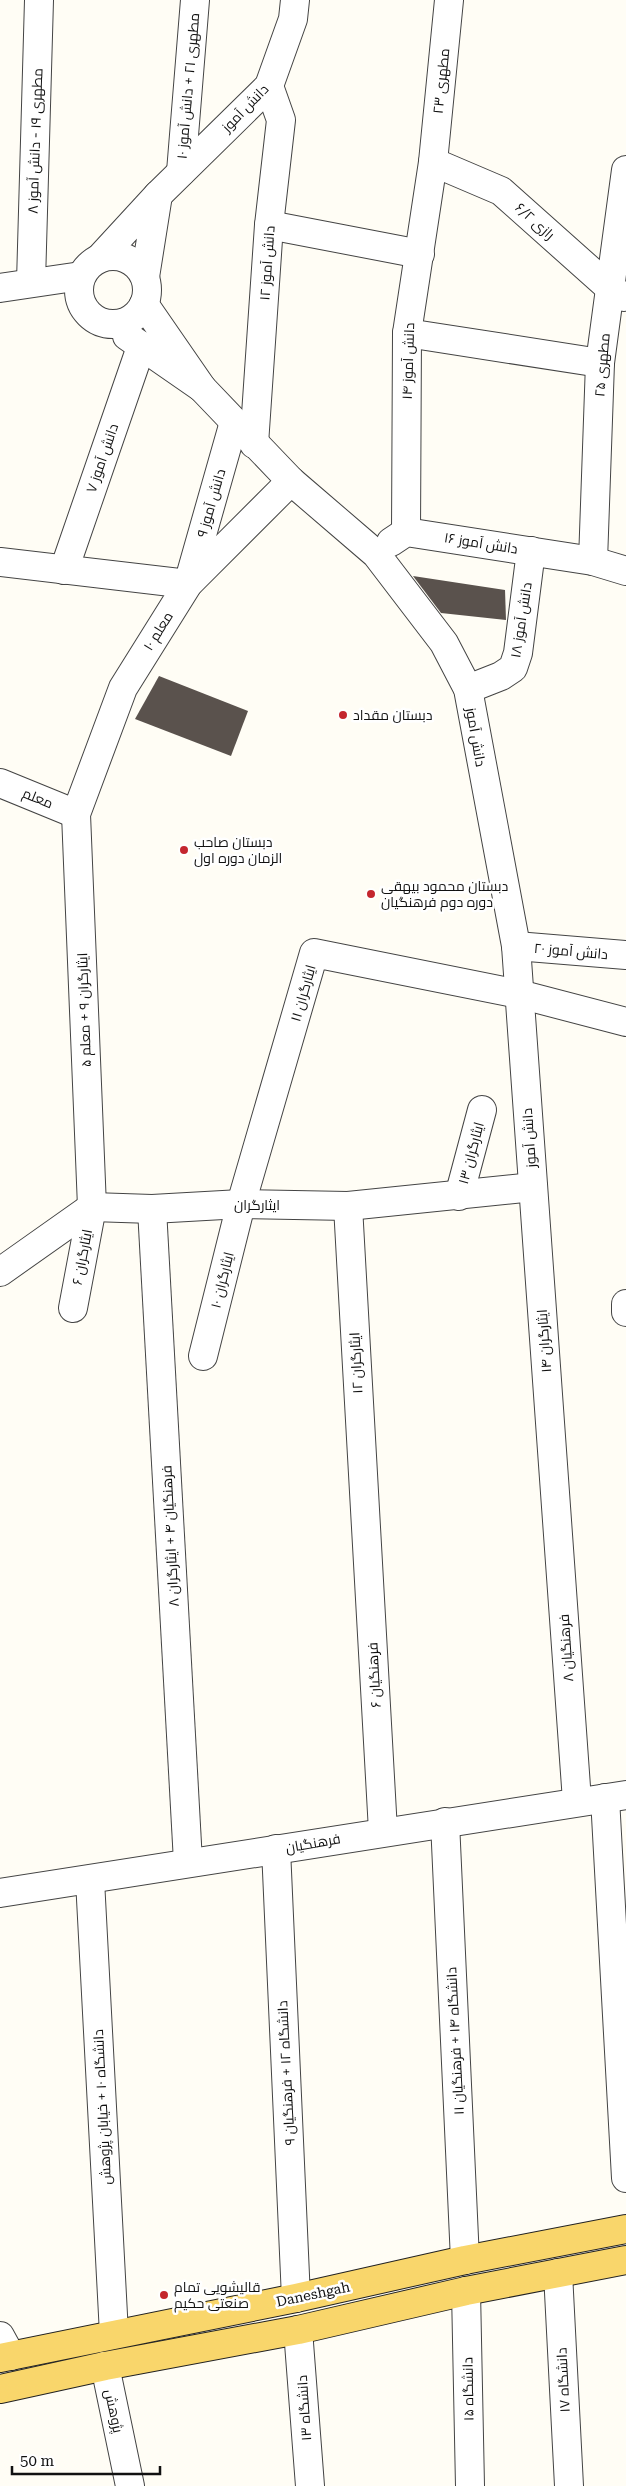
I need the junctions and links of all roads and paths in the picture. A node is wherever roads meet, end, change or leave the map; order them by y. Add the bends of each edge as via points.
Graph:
1 (38, 0) edge
2 (195, 0) edge
3 (295, 0) edge
4 (449, 0) edge
5 (269, 86) junction
6 (433, 162) junction
7 (626, 170) edge
8 (181, 172) junction
9 (158, 195) junction
10 (269, 225) junction
11 (420, 254) junction
12 (91, 267) junction
13 (31, 282) junction
14 (0, 288) edge
15 (145, 291) junction
16 (619, 294) edge
17 (80, 302) junction
18 (112, 325) junction
19 (407, 333) junction
20 (141, 347) junction
21 (600, 363) junction
22 (202, 388) junction
23 (234, 422) junction
24 (254, 444) junction
25 (291, 481) junction
26 (406, 532) junction
27 (531, 551) junction
28 (376, 554) junction
29 (593, 561) junction
30 (0, 562) edge
31 (64, 570) junction
32 (626, 571) edge
33 (188, 584) junction
34 (468, 689) junction
35 (0, 782) edge
36 (76, 814) junction
37 (516, 946) junction
38 (626, 955) edge
39 (519, 994) junction
40 (626, 1022) edge
41 (482, 1110) dead end
42 (533, 1187) junction
43 (459, 1196) junction
44 (241, 1204) junction
45 (348, 1206) junction
46 (92, 1207) junction
47 (152, 1209) junction
48 (0, 1272) edge
49 (626, 1304) edge
50 (73, 1308) dead end
51 (626, 1312) edge
52 (203, 1356) dead end
53 (555, 1494) joint
54 (365, 1519) joint
55 (616, 1796) edge
56 (577, 1801) junction
57 (444, 1822) junction
58 (383, 1831) junction
59 (276, 1849) junction
60 (188, 1862) junction
61 (90, 1880) junction
62 (0, 1893) edge
63 (626, 2178) edge
64 (626, 2229) edge
65 (464, 2260) junction
66 (626, 2260) edge
67 (558, 2273) junction
68 (466, 2291) junction
69 (296, 2298) junction
70 (298, 2330) junction
71 (114, 2334) junction
72 (4, 2350) edge
73 (104, 2366) junction
74 (0, 2389) edge
75 (130, 2486) edge
76 (310, 2486) edge
77 (470, 2486) edge
78 (569, 2486) edge

1 - 13 street, مطهری ۱۹ - دانش آموز ۸
2 - 8 street, مطهری ۲۱ + دانش آموز ۱۰
3 - 5 street, دانش آموز via 294,19
4 - 6 street, مطهری ۲۳
5 - 8 street, دانش آموز
5 - 10 street, دانش آموز ۱۲ via 281,120
6 - 11 street, دانش آموز ۱۴
6 - 16 street, رازی ۶/۲ via 501,191
7 - 16 street, مطهری ۲۵
8 - 9 street, دانش آموز
9 - 12 street, دانش آموز
9 - 15 street
10 - 11 street
10 - 24 street, دانش آموز ۱۲
11 - 19 street, دانش آموز ۱۴
12 - 13 street
12 - 15 street via 121,256 131,261
12 - 17 street via 78,294
13 - 14 street
14 - 17 street
15 - 18 street via 131,319
15 - 22 street
16 - 21 street, مطهری ۲۵
17 - 18 street via 93,318
18 - 20 street
19 - 21 street
19 - 26 street, دانش آموز ۱۴
20 - 22 street
20 - 31 street, دانش آموز ۷
21 - 29 street, مطهری ۲۵
22 - 23 street, دانش آموز
23 - 24 street, دانش آموز
23 - 33 street, دانش آموز ۹
24 - 25 street, دانش آموز
25 - 28 street, دانش آموز
25 - 33 street, معلم ۱۰
26 - 27 street, دانش آموز ۱۶
26 - 28 street
27 - 29 street, دانش آموز ۱۶
27 - 34 street, دانش آموز ۱۸ via 518,654 513,668
28 - 34 street, دانش آموز via 444,643
29 - 32 street, دانش آموز ۱۶
30 - 31 street
31 - 33 street
33 - 36 street, معلم ۱۰ via 123,688
34 - 37 street, دانش آموز
35 - 36 street, معلم
36 - 46 street, ایثارگران ۹ + معلم ۵
37 - 38 street, دانش آموز ۲۰
37 - 39 street, دانش آموز
39 - 40 street
39 - 42 street, دانش آموز
39 - 44 street, ایثارگران ۱۱ via 314,953
41 - 43 street, ایثارگران ۱۳
42 - 43 street, ایثارگران
42 - 53 street, ایثارگران ۱۴
43 - 45 street, ایثارگران
44 - 45 street, ایثارگران
44 - 47 street, ایثارگران
44 - 52 street, ایثارگران ۱۰
45 - 54 street, ایثارگران ۱۲
46 - 47 street, ایثارگران
46 - 48 street
46 - 50 street, ایثارگران ۶
47 - 60 street, فرهنگیان ۴ + ایثارگران ۸
49 - 51 street
53 - 56 street, فرهنگیان ۸
54 - 58 street, فرهنگیان ۶
55 - 56 street, فرهنگیان
55 - 63 street
56 - 57 street, فرهنگیان
57 - 58 street, فرهنگیان
57 - 65 street, دانشگاه ۱۴ + فرهنگیان ۱۱
58 - 59 street, فرهنگیان
59 - 60 street, فرهنگیان
59 - 69 street, دانشگاه ۱۲ + فرهنگیان ۹
60 - 61 street, فرهنگیان
61 - 62 street, فرهنگیان
61 - 71 street, دانشگاه ۱۰ + خیابان پژوهش
64 - 65 main road, Daneshgah
65 - 69 main road, Daneshgah
66 - 67 main road
67 - 68 main road
67 - 78 street, دانشگاه ۱۷
68 - 70 main road
68 - 77 street, دانشگاه ۱۵
69 - 71 main road, Daneshgah
70 - 73 main road
70 - 76 street, دانشگاه ۱۳
71 - 72 main road, Daneshgah
73 - 74 main road
73 - 75 street, پژوهش

